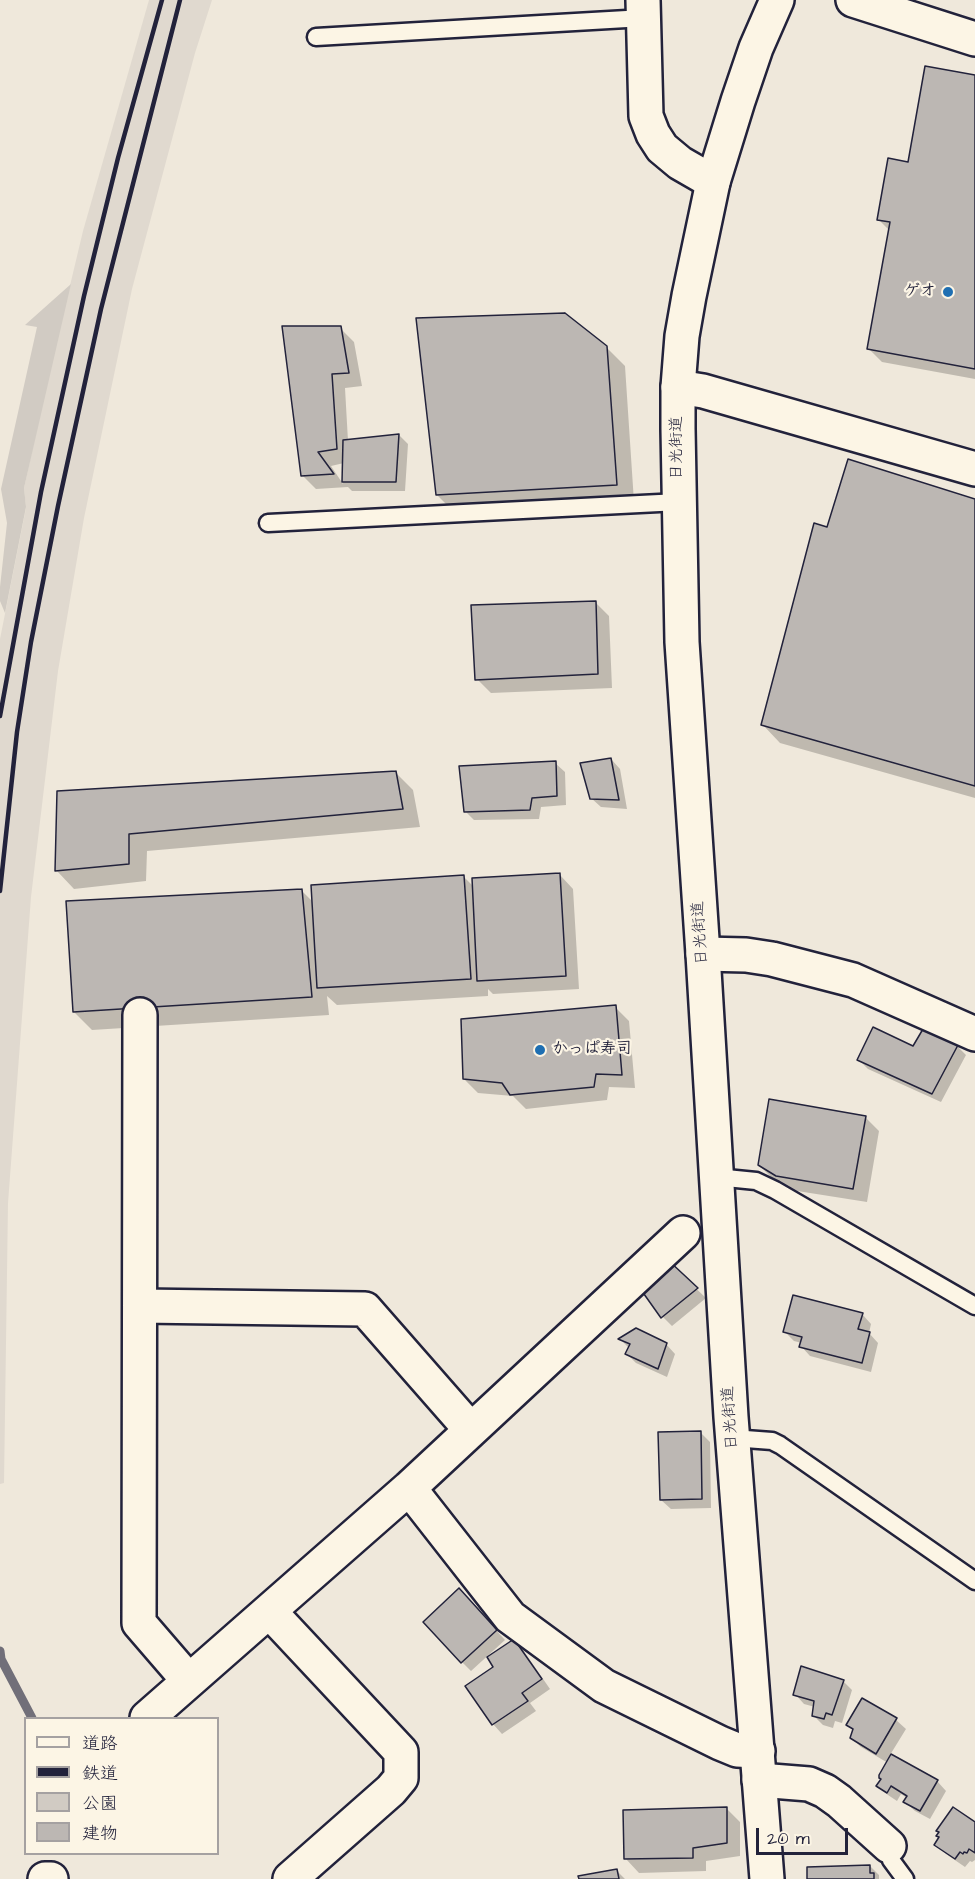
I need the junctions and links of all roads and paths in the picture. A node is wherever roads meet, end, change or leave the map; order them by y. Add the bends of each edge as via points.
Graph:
1 (777, 0) edge
2 (853, 0) edge
3 (644, 9) edge
4 (316, 37) dead end
5 (975, 39) edge
6 (713, 182) junction
7 (678, 387) junction
8 (975, 469) edge
9 (679, 502) junction
10 (268, 524) dead end
11 (703, 954) junction
12 (140, 1015) dead end
13 (975, 1034) edge
14 (716, 1177) junction
15 (683, 1233) dead end
16 (140, 1306) junction
17 (975, 1306) edge
18 (471, 1430) junction
19 (732, 1438) junction
20 (409, 1488) junction
21 (975, 1581) edge
22 (269, 1611) junction
23 (189, 1681) junction
24 (149, 1717) edge
25 (759, 1766) junction
26 (889, 1846) joint
27 (45, 1879) edge
28 (51, 1879) edge
29 (290, 1879) edge
30 (767, 1879) edge
31 (905, 1879) edge

1 - 6 main road, 日光街道 via 756,48
2 - 5 main road
3 - 4 lane
3 - 6 main road via 646,116 653,134 680,163
6 - 7 main road, 日光街道 via 682,336
7 - 8 main road
7 - 9 main road, 日光街道
9 - 10 lane
9 - 11 main road, 日光街道 via 682,642
11 - 13 main road via 772,959 853,980
11 - 14 main road, 日光街道
12 - 16 main road
14 - 17 lane via 756,1181 775,1190
14 - 19 main road, 日光街道
15 - 18 main road
16 - 18 main road via 365,1310
16 - 23 main road via 139,1623
18 - 20 main road
19 - 21 lane via 780,1445
19 - 25 main road, 日光街道
20 - 22 main road
20 - 25 main road via 510,1617 604,1686 736,1750
22 - 23 main road
22 - 29 main road via 401,1752 401,1778 391,1790
23 - 24 main road
25 - 26 main road via 825,1791
25 - 30 main road, 日光街道
26 - 31 lane via 891,1860
27 - 28 main road

